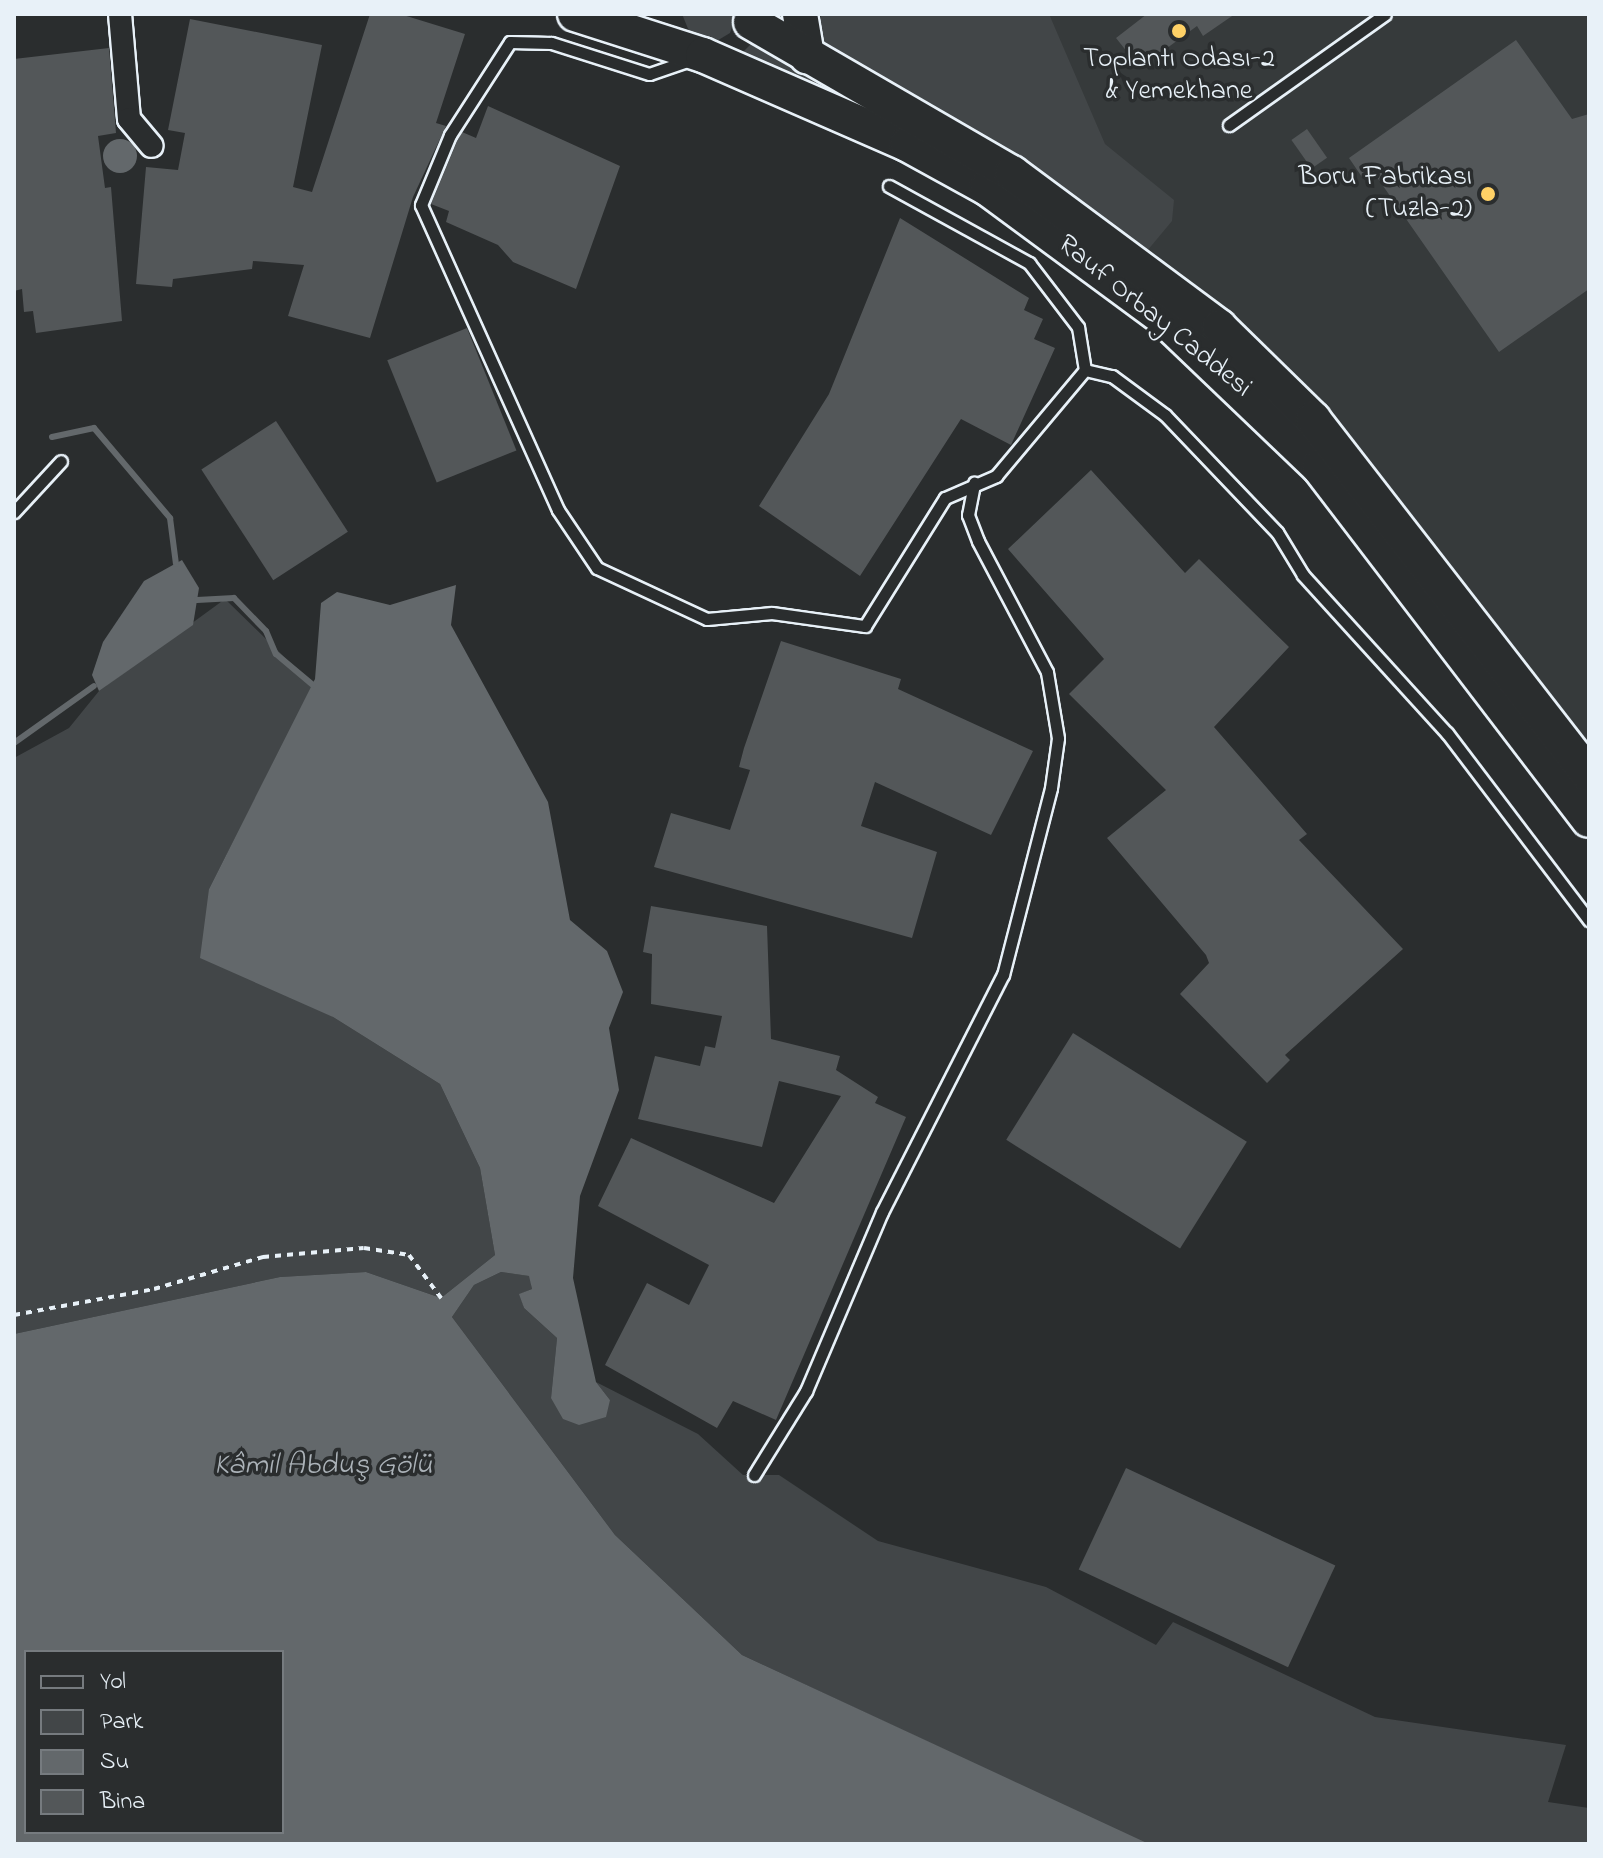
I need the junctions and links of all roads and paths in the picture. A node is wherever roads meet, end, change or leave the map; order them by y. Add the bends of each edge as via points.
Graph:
1 (120, 14) edge
2 (575, 14) edge
3 (664, 14) edge
4 (800, 14) edge
5 (1385, 14) edge
6 (752, 18) edge
7 (696, 53) junction
8 (807, 56) junction
9 (1229, 125) dead end
10 (152, 146) dead end
11 (889, 186) dead end
12 (1085, 370) junction
13 (61, 461) dead end
14 (974, 483) junction
15 (14, 512) edge
16 (1589, 775) edge
17 (1589, 820) edge
18 (1589, 920) edge
19 (441, 1298) dead end
20 (14, 1315) edge
21 (754, 1475) dead end

1 - 10 street via 129,119
2 - 7 main road, Rauf Orbay Caddesi
3 - 7 main road
4 - 8 main road
5 - 9 lane
6 - 7 main road, Rauf Orbay Caddesi via 730,47
6 - 8 main road, Rauf Orbay Caddesi
7 - 14 lane via 649,74 551,43 510,42 450,135 421,205 558,510 597,568 684,611 707,619 772,613 865,626 945,498
7 - 17 main road, Rauf Orbay Caddesi via 845,113 987,188 1196,344 1319,467
8 - 16 main road, Rauf Orbay Caddesi via 1055,201 1259,364 1368,485
11 - 12 lane via 1029,263 1078,327
12 - 14 lane via 996,476
12 - 18 lane via 1112,376 1165,415 1277,532 1303,575 1447,733
13 - 15 lane
14 - 21 lane via 968,515 978,541 1047,672 1058,738 1051,788 1003,975 882,1212 806,1391
19 - 20 path via 409,1255 364,1248 263,1257 154,1289

